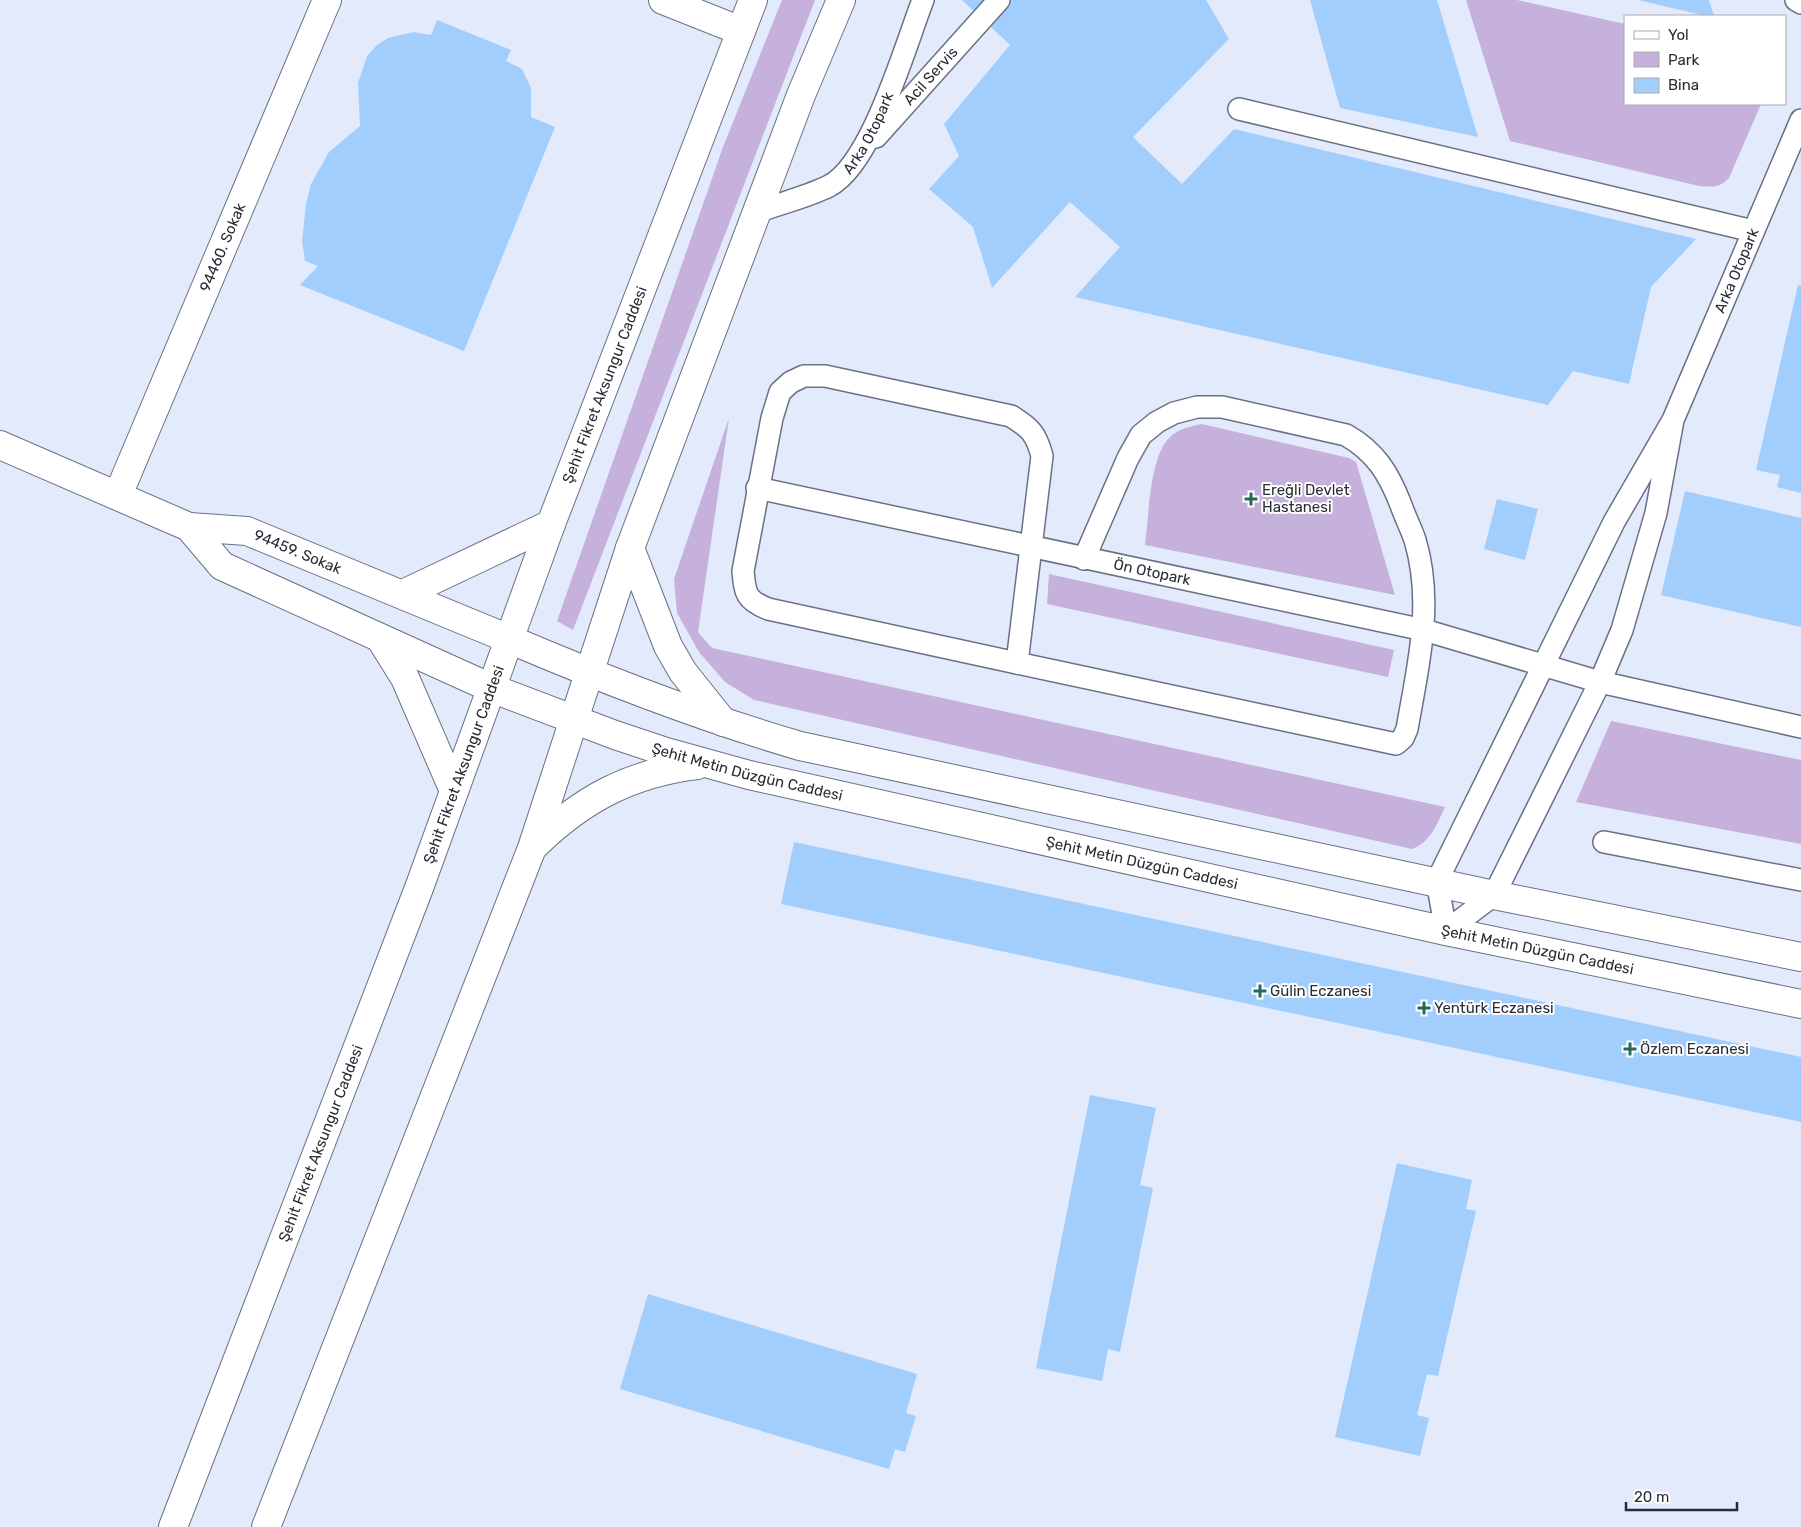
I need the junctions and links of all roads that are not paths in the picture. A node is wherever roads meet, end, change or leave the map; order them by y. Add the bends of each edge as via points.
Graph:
1 (327, 0) edge
2 (663, 0) edge
3 (754, 0) edge
4 (841, 0) edge
5 (923, 0) edge
6 (999, 0) edge
7 (1796, 0) edge
8 (1801, 3) edge
9 (741, 31) junction
10 (1239, 109) dead end
11 (1801, 120) edge
12 (1794, 151) edge
13 (863, 152) junction
14 (757, 212) junction
15 (1753, 231) junction
16 (1673, 420) junction
17 (0, 445) edge
18 (757, 488) junction
19 (118, 495) junction
20 (551, 524) junction
21 (189, 527) junction
22 (630, 548) junction
23 (1031, 548) junction
24 (1084, 559) junction
25 (403, 594) junction
26 (1424, 630) junction
27 (380, 638) junction
28 (509, 639) junction
29 (1017, 663) junction
30 (1544, 666) junction
31 (589, 673) junction
32 (1600, 682) junction
33 (491, 688) junction
34 (574, 719) junction
35 (723, 722) junction
36 (1801, 727) edge
37 (709, 764) junction
38 (454, 791) junction
39 (1604, 842) dead end
40 (532, 848) junction
41 (1801, 880) edge
42 (1438, 881) junction
43 (1494, 895) junction
44 (1446, 931) junction
45 (1801, 956) edge
46 (1801, 1004) edge
47 (173, 1527) edge
48 (266, 1527) edge

1 - 19 main road, 94460. Sokak
2 - 9 main road
3 - 9 main road, Şehit Fikret Aksungur Caddesi
4 - 14 main road
5 - 13 lane, Arka Otopark
6 - 13 lane, Acil Servis
7 - 8 lane
9 - 20 main road, Şehit Fikret Aksungur Caddesi
10 - 15 lane
11 - 12 lane, Arka Otopark
12 - 15 lane, Arka Otopark
13 - 14 lane, Arka Otopark via 849,171 830,186
14 - 22 main road
15 - 16 lane, Arka Otopark
16 - 30 lane via 1614,522
16 - 32 lane via 1656,513 1622,630
17 - 19 main road, 94459. Sokak
18 - 23 lane, Ön Otopark
18 - 23 lane via 780,392 790,382 804,376 825,376 978,407 1011,416 1028,427 1038,439 1042,456
18 - 29 lane via 743,571 745,591 752,603
19 - 21 main road, 94459. Sokak
20 - 25 main road
20 - 28 main road, Şehit Fikret Aksungur Caddesi
21 - 25 main road, 94459. Sokak via 247,531
21 - 27 main road, 94459. Sokak via 222,566
22 - 31 main road
22 - 35 main road via 668,646 683,672
23 - 24 lane, Ön Otopark
23 - 29 lane
24 - 26 lane, Ön Otopark
24 - 26 lane via 1141,435 1174,413 1197,407 1222,407 1346,435 1376,456 1415,541 1422,575
25 - 28 main road, 94459. Sokak
26 - 29 lane via 1407,728 1396,744
26 - 30 lane, Ön Otopark
27 - 33 main road, 94459. Sokak
27 - 38 main road via 405,678
28 - 31 main road
28 - 33 main road, Şehit Fikret Aksungur Caddesi
30 - 32 lane, Ön Otopark
30 - 42 lane
31 - 34 main road
31 - 35 main road
32 - 36 lane, Ön Otopark
32 - 43 lane
33 - 34 main road, Şehit Metin Düzgün Caddesi
33 - 38 main road, Şehit Fikret Aksungur Caddesi
34 - 37 main road, Şehit Metin Düzgün Caddesi via 640,744
34 - 40 main road
35 - 42 main road via 800,746
37 - 40 main road via 664,769 612,788 557,824
37 - 44 main road, Şehit Metin Düzgün Caddesi
38 - 47 main road, Şehit Fikret Aksungur Caddesi
39 - 41 lane
40 - 48 main road
42 - 43 main road
42 - 44 lane
43 - 44 lane
43 - 45 main road
44 - 46 main road, Şehit Metin Düzgün Caddesi

